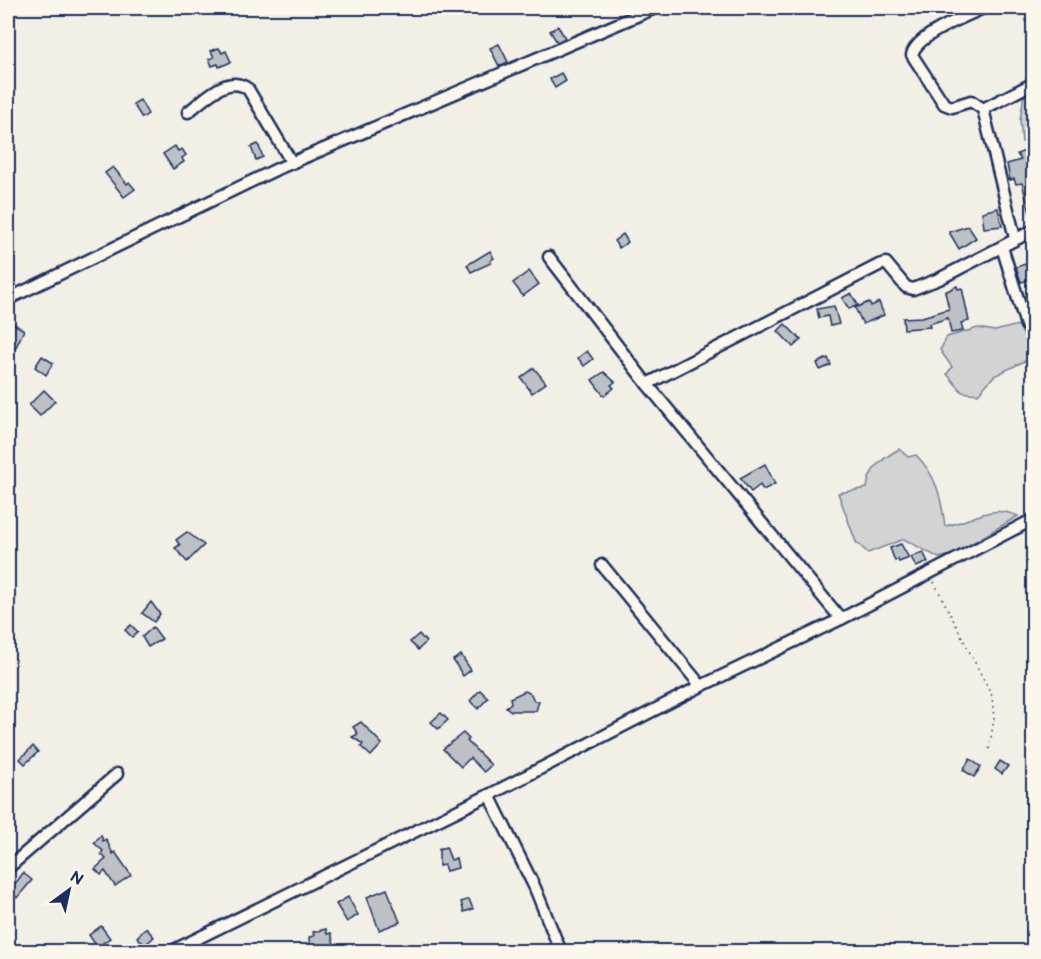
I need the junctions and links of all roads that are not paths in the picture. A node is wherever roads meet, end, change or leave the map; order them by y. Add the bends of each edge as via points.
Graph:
1 (655, 8) edge
2 (983, 8) edge
3 (1034, 83) edge
4 (983, 109) junction
5 (188, 112) dead end
6 (292, 163) junction
7 (1034, 230) edge
8 (1015, 238) junction
9 (1002, 247) junction
10 (549, 257) dead end
11 (8, 299) edge
12 (1034, 332) edge
13 (647, 384) junction
14 (1034, 519) edge
15 (602, 565) dead end
16 (841, 619) junction
17 (701, 686) junction
18 (117, 774) dead end
19 (489, 795) junction
20 (8, 868) edge
21 (177, 950) edge
22 (561, 951) edge

1 - 6 street
2 - 4 street via 923,38 912,55 944,104 952,107 971,101
3 - 4 street
4 - 8 street
5 - 6 street via 218,89 232,82 241,84 253,97
6 - 11 street
7 - 8 street
8 - 9 street
9 - 12 street via 1026,326
9 - 13 street via 913,289 886,263 879,265
10 - 13 street
13 - 16 street
14 - 16 street
15 - 17 street
16 - 17 street
17 - 19 street
18 - 20 street
19 - 21 street
19 - 22 street

